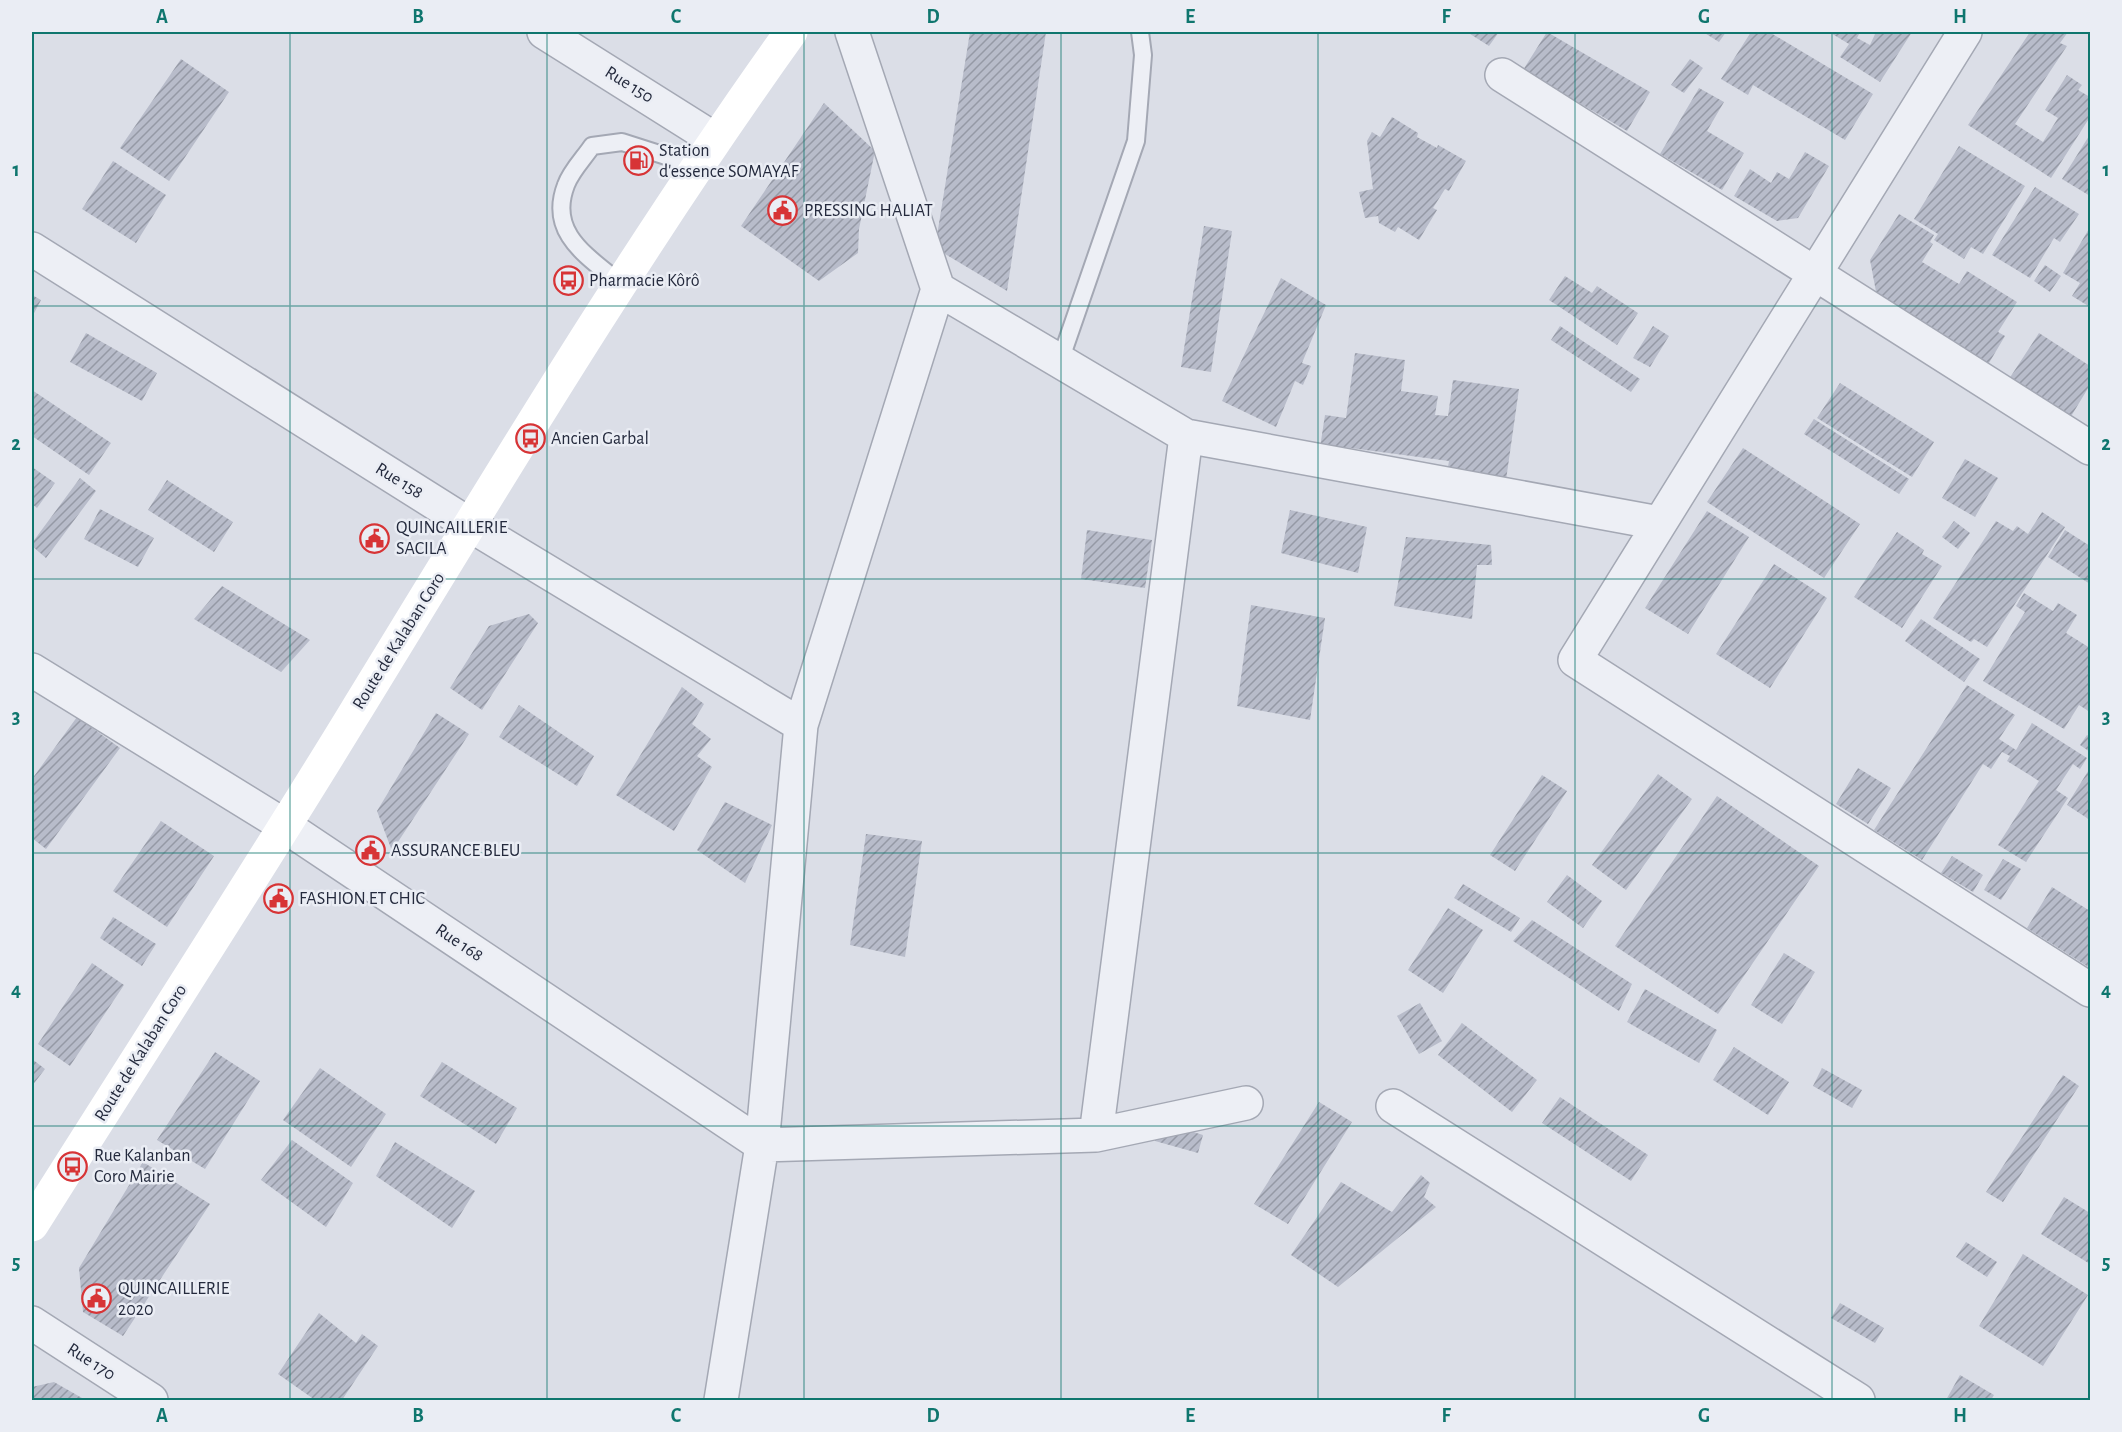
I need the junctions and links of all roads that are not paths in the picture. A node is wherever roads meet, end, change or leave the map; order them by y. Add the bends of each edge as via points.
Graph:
1 (544, 32) edge
2 (791, 32) edge
3 (852, 32) edge
4 (1140, 32) edge
5 (1965, 32) edge
6 (1502, 75) dead end
7 (706, 153) junction
8 (32, 249) edge
9 (1815, 273) junction
10 (622, 285) junction
11 (938, 289) junction
12 (1060, 361) junction
13 (1186, 436) junction
14 (2091, 448) edge
15 (1659, 523) junction
16 (470, 525) junction
17 (32, 670) edge
18 (801, 725) junction
19 (285, 826) junction
20 (2091, 990) edge
21 (1246, 1103) dead end
22 (1394, 1106) dead end
23 (1096, 1135) junction
24 (762, 1145) junction
25 (32, 1225) edge
26 (32, 1323) edge
27 (151, 1401) edge
28 (721, 1401) edge
29 (1858, 1401) edge

1 - 7 street, Rue 150
2 - 7 main road, Route de Kalaban Coro
3 - 11 street
4 - 12 lane via 1143,55 1136,141
5 - 9 street
6 - 9 street
7 - 10 main road, Route de Kalaban Coro
7 - 10 lane via 622,142 592,146 566,184 560,217 574,244
8 - 16 street, Rue 158
9 - 14 street
9 - 15 street
10 - 16 main road, Route de Kalaban Coro
11 - 12 street
11 - 18 street
12 - 13 street
13 - 15 street
13 - 23 street
15 - 20 street via 1575,660
16 - 18 street, Rue 158
16 - 19 main road, Route de Kalaban Coro
17 - 19 street, Rue 168
18 - 24 street
19 - 24 street, Rue 168
19 - 25 main road, Route de Kalaban Coro
21 - 23 street
22 - 29 street
23 - 24 street
24 - 28 street
26 - 27 street, Rue 170

